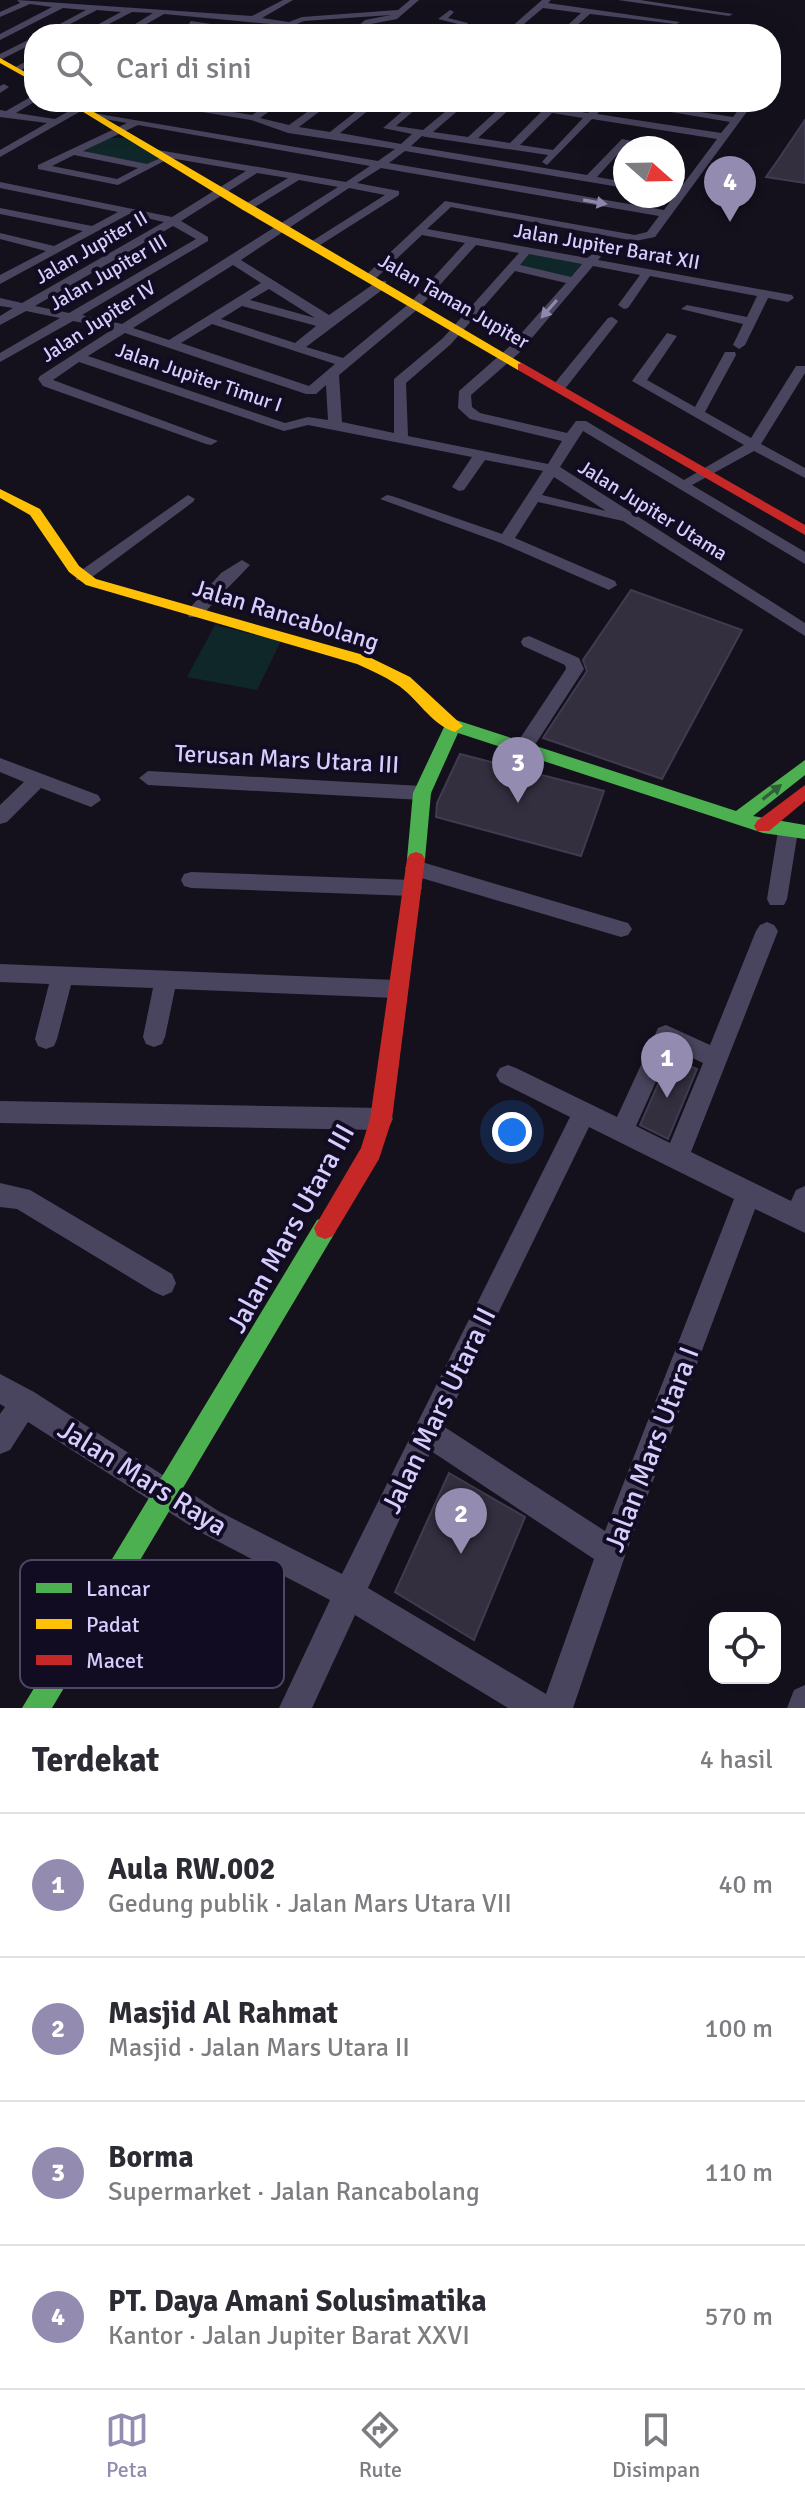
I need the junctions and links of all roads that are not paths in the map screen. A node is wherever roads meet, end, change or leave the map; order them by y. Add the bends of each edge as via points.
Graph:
1 (289, 0) edge
2 (415, 0) edge
3 (622, 0) edge
4 (697, 0) edge
5 (24, 1) edge
6 (148, 1) edge
7 (644, 1) edge
8 (544, 2) edge
9 (60, 6) junction
10 (99, 6) junction
11 (234, 7) dead end
12 (184, 8) junction
13 (318, 8) dead end
14 (690, 9) junction
15 (131, 10) junction
16 (588, 11) junction
17 (161, 12) junction
18 (400, 12) junction
19 (450, 12) dead end
20 (0, 13) edge
21 (223, 14) junction
22 (729, 14) dead end
23 (634, 16) junction
24 (255, 18) junction
25 (302, 19) junction
26 (143, 22) junction
27 (676, 22) joint
28 (25, 24) edge
29 (64, 24) edge
30 (104, 24) edge
31 (140, 24) edge
32 (198, 24) edge
33 (288, 24) joint
34 (365, 24) edge
35 (463, 24) edge
36 (519, 24) edge
37 (573, 24) edge
38 (626, 24) edge
39 (24, 25) edge
40 (0, 37) edge
41 (24, 48) edge
42 (5, 62) edge
43 (24, 74) edge
44 (24, 103) edge
45 (131, 112) edge
46 (220, 112) edge
47 (263, 112) edge
48 (314, 112) edge
49 (360, 112) edge
50 (407, 112) edge
51 (450, 112) edge
52 (496, 112) edge
53 (547, 112) edge
54 (563, 112) edge
55 (594, 112) edge
56 (686, 112) edge
57 (742, 112) edge
58 (690, 113) joint
59 (2, 115) edge
60 (590, 116) junction
61 (254, 118) junction
62 (737, 120) junction
63 (347, 122) junction
64 (361, 124) dead end
65 (374, 126) dead end
66 (292, 128) junction
67 (388, 128) junction
68 (117, 129) edge
69 (179, 129) junction
70 (676, 130) junction
71 (333, 134) junction
72 (422, 134) junction
73 (672, 136) edge
74 (725, 137) junction
75 (469, 141) junction
76 (269, 143) junction
77 (404, 147) junction
78 (512, 147) junction
79 (73, 152) junction
80 (556, 153) junction
81 (0, 154) edge
82 (613, 154) edge
83 (382, 164) junction
84 (256, 169) junction
85 (538, 170) junction
86 (298, 176) junction
87 (358, 178) junction
88 (589, 179) junction
89 (613, 183) edge
90 (685, 184) edge
91 (0, 185) edge
92 (525, 189) junction
93 (219, 191) junction
94 (246, 208) junction
95 (669, 208) edge
96 (129, 210) junction
97 (0, 211) edge
98 (666, 214) junction
99 (173, 221) junction
100 (284, 228) junction
101 (92, 229) junction
102 (419, 231) junction
103 (618, 235) junction
104 (0, 236) edge
105 (473, 241) junction
106 (313, 245) junction
107 (57, 250) junction
108 (527, 250) junction
109 (231, 259) junction
110 (591, 260) junction
111 (0, 267) edge
112 (513, 267) junction
113 (17, 270) junction
114 (648, 271) junction
115 (0, 280) edge
116 (376, 281) junction
117 (574, 281) junction
118 (705, 282) junction
119 (270, 283) junction
120 (764, 294) junction
121 (788, 298) dead end
122 (239, 301) junction
123 (0, 302) edge
124 (415, 305) junction
125 (624, 305) dead end
126 (22, 308) junction
127 (687, 309) junction
128 (70, 317) junction
129 (209, 319) junction
130 (0, 321) edge
131 (612, 321) dead end
132 (749, 321) junction
133 (327, 322) junction
134 (123, 329) junction
135 (459, 329) junction
136 (171, 344) junction
137 (297, 348) junction
138 (505, 356) junction
139 (77, 357) junction
140 (0, 358) edge
141 (344, 363) junction
142 (801, 369) dead end
143 (332, 372) junction
144 (559, 387) junction
145 (311, 391) junction
146 (593, 406) junction
147 (173, 408) junction
148 (697, 415) junction
149 (308, 421) junction
150 (581, 424) junction
151 (335, 425) junction
152 (569, 438) junction
153 (211, 441) dead end
154 (401, 441) junction
155 (753, 446) junction
156 (480, 456) junction
157 (552, 469) junction
158 (706, 473) junction
159 (805, 474) edge
160 (682, 485) junction
161 (459, 487) dead end
162 (0, 493) edge
163 (534, 497) junction
164 (188, 499) dead end
165 (387, 499) dead end
166 (637, 523) junction
167 (805, 531) edge
168 (506, 540) junction
169 (805, 559) edge
170 (242, 565) dead end
171 (82, 577) junction
172 (609, 585) dead end
173 (195, 613) junction
174 (805, 631) edge
175 (529, 642) dead end
176 (453, 725) junction
177 (524, 746) junction
178 (0, 765) edge
179 (805, 766) edge
180 (148, 778) dead end
181 (38, 779) junction
182 (805, 791) edge
183 (422, 793) junction
184 (91, 800) dead end
185 (0, 817) edge
186 (739, 818) junction
187 (763, 826) junction
188 (796, 831) edge
189 (414, 878) junction
190 (191, 880) dead end
191 (777, 899) dead end
192 (621, 929) dead end
193 (767, 931) dead end
194 (0, 973) edge
195 (62, 976) junction
196 (166, 980) junction
197 (396, 989) junction
198 (154, 1037) dead end
199 (46, 1039) dead end
200 (716, 1058) junction
201 (508, 1075) dead end
202 (0, 1112) edge
203 (584, 1113) junction
204 (381, 1119) junction
205 (622, 1131) junction
206 (677, 1156) junction
207 (749, 1193) junction
208 (0, 1195) edge
209 (803, 1212) edge
210 (163, 1283) dead end
211 (12, 1395) edge
212 (426, 1431) junction
213 (0, 1440) edge
214 (167, 1493) junction
215 (611, 1553) junction
216 (126, 1560) edge
217 (283, 1560) edge
218 (284, 1560) edge
219 (349, 1594) junction
220 (48, 1688) edge
221 (805, 1701) edge
222 (36, 1708) edge
223 (295, 1708) edge
224 (538, 1708) edge
225 (557, 1708) edge
226 (803, 1708) edge

1 - 24 street
2 - 18 street
3 - 7 street
4 - 14 street
5 - 9 street
5 - 20 street
6 - 12 street
6 - 15 street
7 - 14 street
8 - 16 street
8 - 36 street
9 - 10 street
9 - 28 street
10 - 15 street
10 - 29 street
11 - 21 street
12 - 17 street
12 - 21 street
13 - 25 street
14 - 22 street
14 - 27 street
15 - 17 street
15 - 30 street
16 - 23 street
16 - 37 street
17 - 26 street
18 - 25 street
18 - 34 street
19 - 35 street via 442,19
21 - 24 street
23 - 27 street
23 - 38 street
24 - 33 street
25 - 33 street
26 - 31 street
26 - 32 street
39 - 40 street
41 - 42 street
42 - 43 street
44 - 59 street
45 - 68 street
46 - 61 street
47 - 61 street
48 - 66 street
49 - 63 street
50 - 67 street
51 - 72 street, Jalan Jupiter IV
52 - 75 street
53 - 78 street
54 - 60 street
55 - 60 street
56 - 58 street
57 - 62 street
58 - 62 street
59 - 68 street
60 - 70 street
60 - 80 street
61 - 66 street
62 - 74 street
63 - 64 street
63 - 71 street
65 - 67 street
66 - 71 street
66 - 76 street
67 - 72 street
68 - 69 street
68 - 69 street
68 - 79 street
68 - 79 street
68 - 79 street via 118,182 42,167
68 - 81 street
68 - 84 street
68 - 93 street, Jalan Taman Jupiter
69 - 76 street
70 - 73 street
70 - 74 street
71 - 77 street
72 - 75 street
72 - 77 street, Jalan Jupiter IV
74 - 90 street
75 - 78 street
76 - 83 street
77 - 83 street, Jalan Jupiter IV
77 - 85 street
78 - 80 street
80 - 85 street
82 - 88 street
83 - 87 street, Jalan Jupiter IV
83 - 92 street
84 - 86 street
84 - 93 street, Jalan Jupiter II
85 - 88 street
85 - 92 street
86 - 87 street
86 - 94 street
87 - 100 street, Jalan Jupiter IV
87 - 106 street via 395,194
88 - 89 street
91 - 96 street
92 -> 98 street
93 - 94 street, Jalan Taman Jupiter
93 - 99 street, Jalan Jupiter II
94 - 100 street, Jalan Taman Jupiter
95 - 98 street
96 - 99 street
96 - 101 street
97 - 101 street
98 - 103 street via 651,235
99 - 126 street, Jalan Jupiter II
99 - 128 street, Jalan Jupiter III via 203,240
100 - 106 street, Jalan Taman Jupiter
100 - 109 street, Jalan Jupiter IV
101 - 107 street
102 - 103 street via 449,203
102 - 105 street, Jalan Jupiter Barat XII
102 - 116 street
103 - 110 street
104 - 107 street
105 - 108 street, Jalan Jupiter Barat XII
105 - 124 street
106 - 116 street, Jalan Taman Jupiter
107 - 113 street
108 - 110 street, Jalan Jupiter Barat XII
108 - 112 street
109 - 119 street
109 - 134 street, Jalan Jupiter IV
110 - 114 street, Jalan Jupiter Barat XII
110 - 117 street
111 - 113 street
112 - 117 street
112 - 135 street
113 - 115 street
114 - 118 street, Jalan Jupiter Barat XII
114 - 125 street
116 - 124 street, Jalan Taman Jupiter
116 - 133 street
117 -> 138 street
118 - 120 street, Jalan Jupiter Barat XII
118 - 127 street
119 - 122 street
119 - 133 street
120 - 121 street, Jalan Jupiter Barat XII
120 - 132 street
122 - 129 street
122 - 133 street
123 - 126 street
124 - 135 street, Jalan Taman Jupiter
124 - 141 street
126 - 128 street
126 - 130 street, Jalan Jupiter II
127 - 132 street
127 - 148 street via 638,379
128 - 134 street
128 - 140 street, Jalan Jupiter III
129 - 136 street
129 - 137 street
131 - 144 street
132 - 148 street
133 - 137 street
134 - 136 street
134 - 139 street, Jalan Jupiter IV
135 - 138 street, Jalan Taman Jupiter
135 - 154 street via 399,382
136 - 145 street
137 - 141 street
138 - 144 street, Jalan Taman Jupiter
138 - 152 street via 464,394 468,412
139 - 147 street, Jalan Jupiter Timur I via 146,386
139 - 147 street, Jalan Jupiter IV via 46,381 121,402
141 - 143 street
142 - 155 street
143 - 145 street
143 - 151 street
144 - 146 street, Jalan Taman Jupiter
145 - 149 street
146 - 150 street
146 - 158 street, Jalan Taman Jupiter
147 - 149 street, Jalan Jupiter Timur I via 284,427
147 - 153 street, Jalan Jupiter IV
148 - 155 street
149 - 151 street, Jalan Jupiter Utama
150 - 152 street
150 - 160 street
151 - 154 street, Jalan Jupiter Utama
152 - 157 street
154 - 156 street, Jalan Jupiter Utama
155 - 158 street
155 - 159 street
156 - 157 street, Jalan Jupiter Utama
156 - 161 street
157 - 163 street
157 - 166 street, Jalan Jupiter Utama
158 - 160 street
158 - 167 street, Jalan Taman Jupiter
160 - 169 street
162 - 171 street via 38,514
163 - 166 street
163 - 168 street
164 - 171 street
165 - 168 street
166 - 174 street, Jalan Jupiter Utama
168 - 172 street
170 - 173 street
171 - 173 street, Jalan Rancabolang
173 - 176 street, Jalan Rancabolang via 373,664 404,681
175 - 177 street via 573,662 575,669
176 - 177 street, Jalan Rancabolang
176 - 183 street, Jalan Mars Utara III
177 - 186 street, Jalan Rancabolang
178 - 181 street
186 -> 179 street
180 - 183 street, Terusan Mars Utara III
181 - 184 street
181 - 185 street
182 - 187 street
183 - 189 street, Jalan Mars Utara III
186 - 187 street, Jalan Rancabolang
187 - 188 street, Jalan Rancabolang
188 - 191 street
189 - 190 street
189 - 192 street
189 - 197 street, Jalan Mars Utara III
193 - 200 street
194 - 195 street
195 - 196 street
195 - 199 street
196 - 197 street
196 - 198 street
197 - 204 street, Jalan Mars Utara III
200 - 205 street via 666,1035
200 - 206 street
201 - 203 street
202 - 204 street
203 - 205 street
203 - 212 street, Jalan Mars Utara II
204 - 214 street, Jalan Mars Utara III via 371,1152
205 - 206 street
206 - 207 street
207 - 209 street
207 - 215 street, Jalan Mars Utara I
208 - 210 street via 21,1198
211 - 213 street
211 - 214 street, Jalan Mars Raya
212 - 215 street
212 - 219 street, Jalan Mars Utara II
214 - 216 street, Jalan Mars Utara III
214 - 217 street, Jalan Mars Raya
215 - 225 street, Jalan Mars Utara I
218 - 219 street, Jalan Mars Raya
219 - 223 street, Jalan Mars Utara II
219 - 224 street, Jalan Mars Raya
220 - 222 street, Jalan Mars Utara III
221 - 226 street

